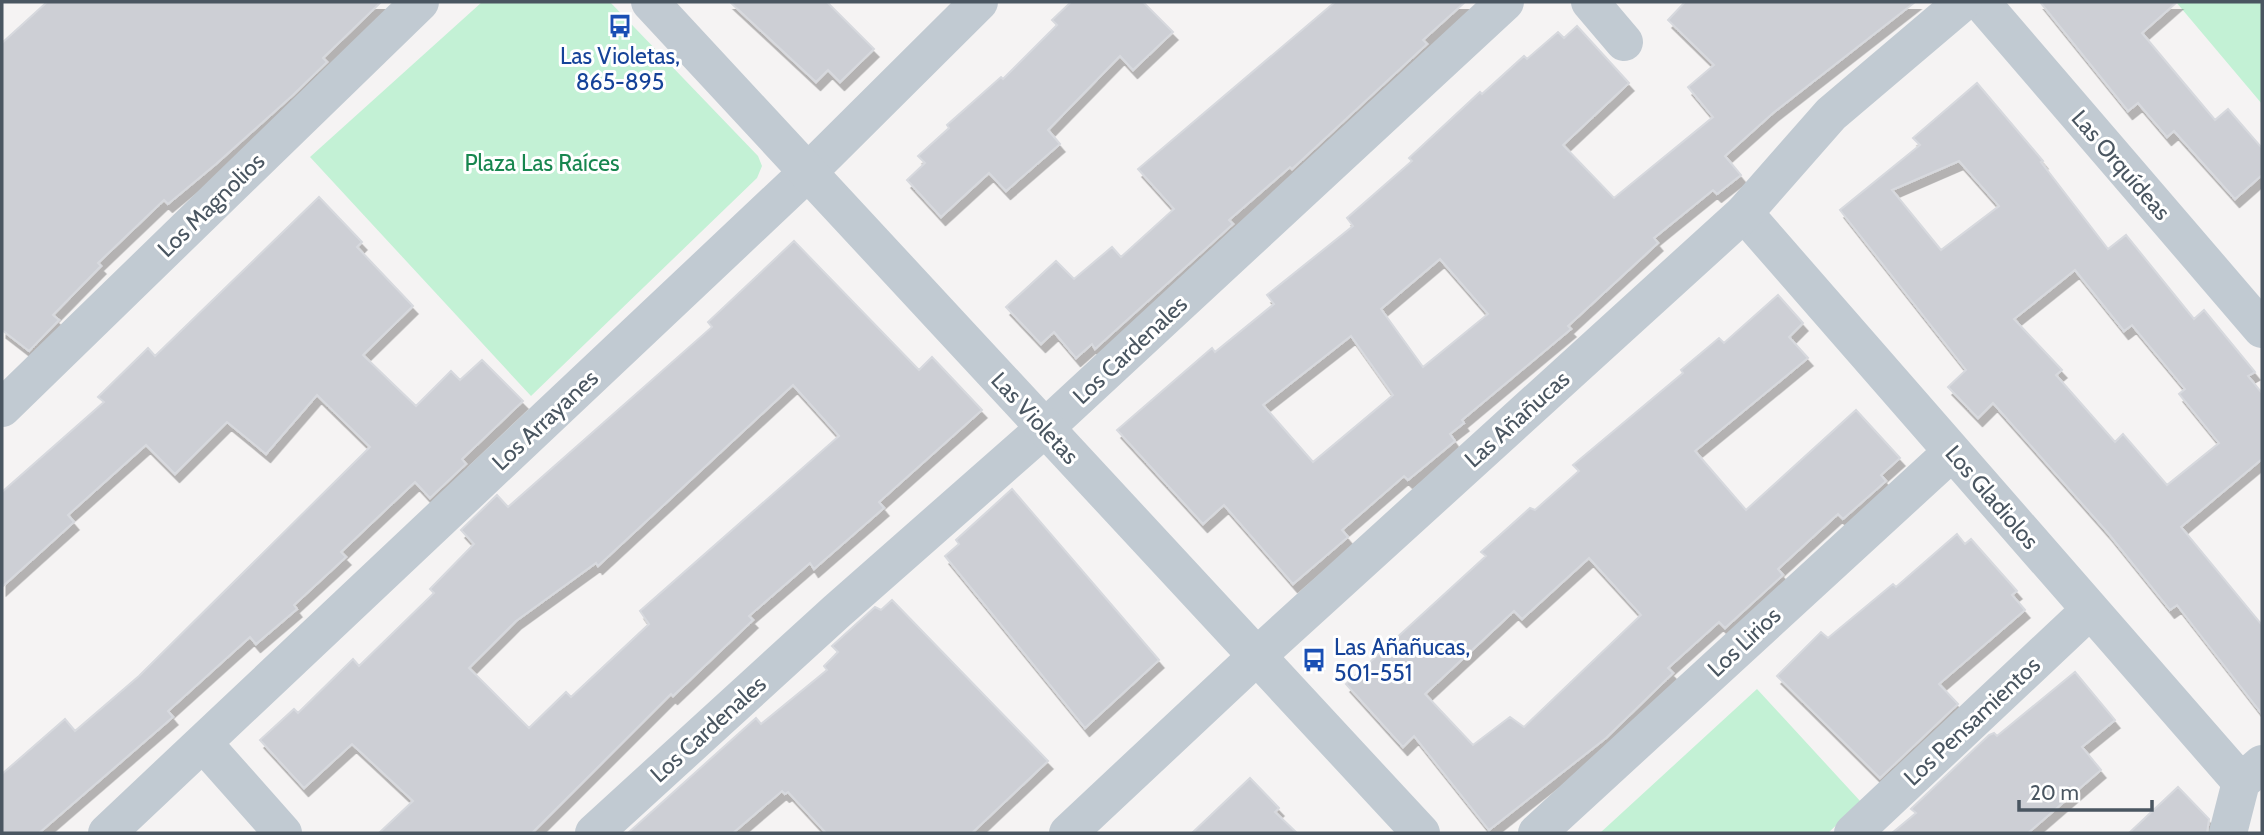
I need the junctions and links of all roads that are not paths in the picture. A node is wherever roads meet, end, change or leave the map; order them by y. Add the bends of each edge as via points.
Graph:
1 (421, 2) edge
2 (650, 2) edge
3 (979, 2) edge
4 (1505, 2) edge
5 (1590, 2) edge
6 (1963, 2) edge
7 (1981, 2) edge
8 (1623, 42) dead end
9 (807, 173) junction
10 (1744, 213) junction
11 (2262, 328) edge
12 (2, 408) edge
13 (1045, 428) junction
14 (1952, 452) junction
15 (2091, 610) junction
16 (1257, 656) junction
17 (203, 743) junction
18 (2252, 773) edge
19 (107, 833) edge
20 (283, 833) edge
21 (594, 833) edge
22 (1068, 833) edge
23 (1421, 833) edge
24 (1537, 833) edge
25 (1853, 833) edge
26 (2228, 833) edge

1 - 12 street, Los Magnolios
2 - 9 street, Las Violetas
3 - 9 street, Los Arrayanes
4 - 13 street, Los Cardenales
5 - 8 street
6 - 10 street, Las Añañucas via 1831,114
7 - 11 street, Las Orquídeas
9 - 13 street, Las Violetas
9 - 17 street, Los Arrayanes
10 - 14 street, Los Gladiolos
10 - 16 street, Las Añañucas
13 - 16 street, Las Violetas
13 - 21 street, Los Cardenales
14 - 15 street, Los Gladiolos
14 - 24 street, Los Lirios
15 - 18 street, Los Gladiolos
15 - 25 street, Los Pensamientos
16 - 22 street, Las Añañucas
16 - 23 street, Las Violetas
17 - 19 street, Los Arrayanes
17 - 20 street
18 - 26 street

